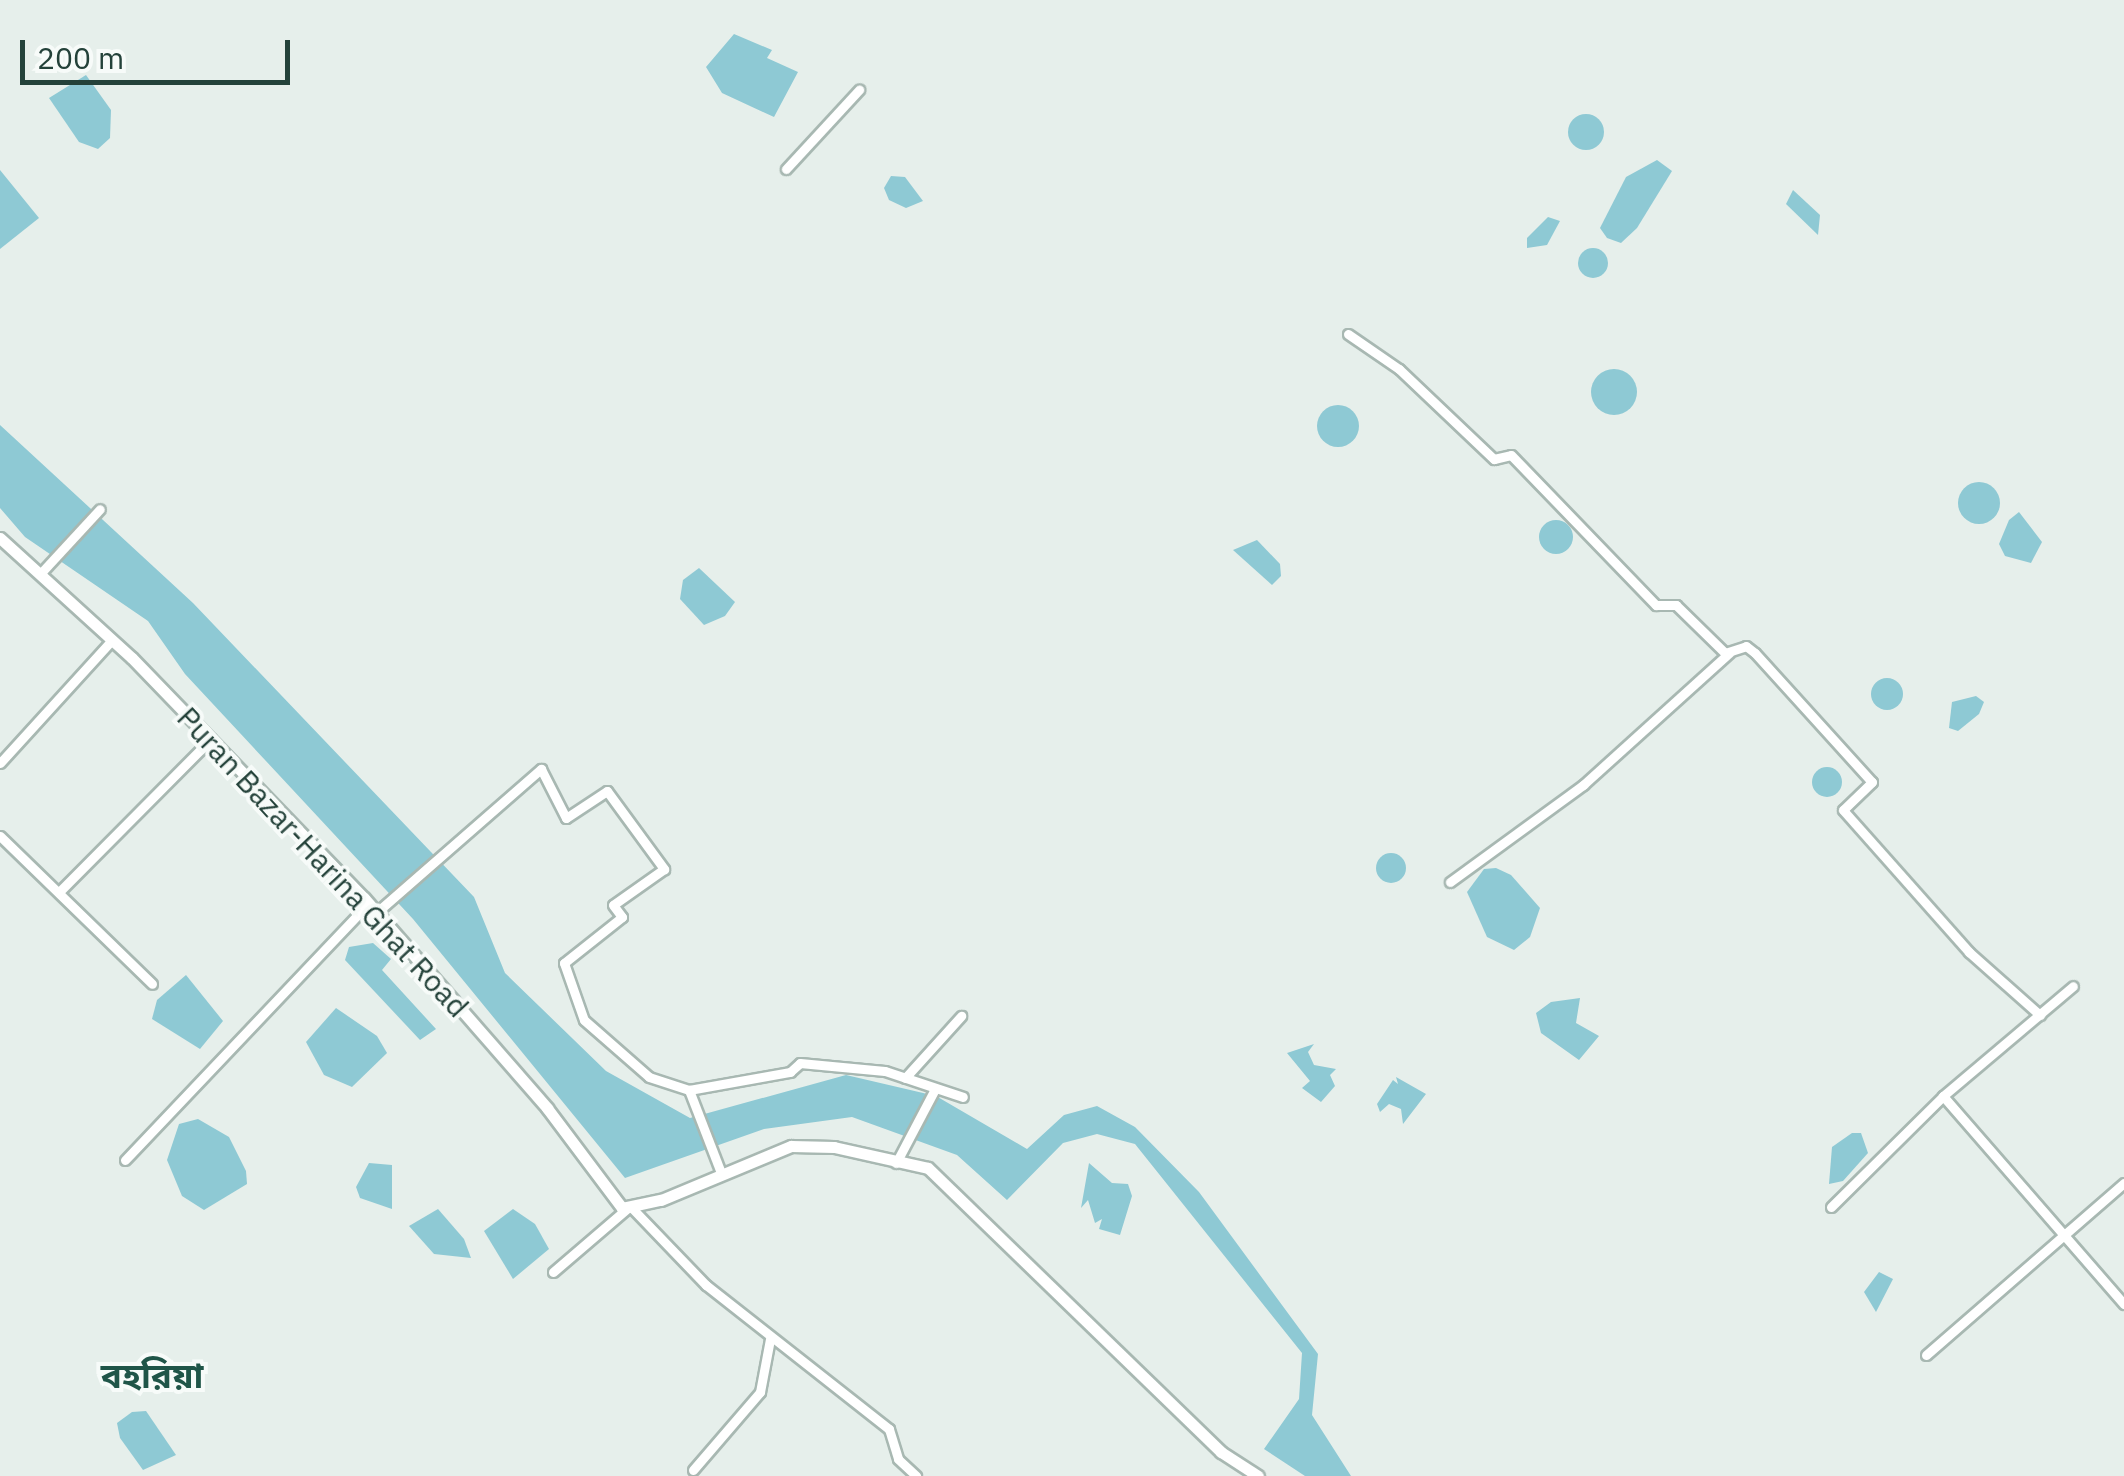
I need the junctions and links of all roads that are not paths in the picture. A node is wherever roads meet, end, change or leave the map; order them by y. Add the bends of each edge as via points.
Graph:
1 (859, 90) dead end
2 (786, 168) dead end
3 (1348, 334) dead end
4 (100, 509) dead end
5 (0, 538) edge
6 (40, 574) junction
7 (112, 640) junction
8 (1729, 654) junction
9 (211, 739) junction
10 (0, 763) edge
11 (0, 836) edge
12 (1450, 882) dead end
13 (59, 892) junction
14 (373, 908) junction
15 (152, 984) dead end
16 (2073, 986) dead end
17 (2040, 1014) junction
18 (960, 1016) dead end
19 (905, 1078) junction
20 (935, 1089) junction
21 (689, 1090) junction
22 (1943, 1096) junction
23 (963, 1097) dead end
24 (125, 1160) dead end
25 (894, 1165) junction
26 (721, 1174) junction
27 (2124, 1183) edge
28 (626, 1207) junction
29 (1831, 1207) dead end
30 (2066, 1234) junction
31 (553, 1272) dead end
32 (2124, 1304) edge
33 (770, 1339) junction
34 (1926, 1355) dead end
35 (694, 1470) dead end
36 (916, 1476) edge
37 (1258, 1476) edge

1 - 2 street
3 - 8 street via 1399,369 1494,459 1511,455 1656,605 1676,605
4 - 6 street
5 - 6 main road, Puran Bazar-Harina Ghat Road
6 - 7 main road, Puran Bazar-Harina Ghat Road
7 - 9 main road, Puran Bazar-Harina Ghat Road
7 - 10 street
8 - 12 street via 1584,786
8 - 17 street via 1746,646 1756,653 1872,782 1843,810 1969,952
9 - 13 street
9 - 14 main road, Puran Bazar-Harina Ghat Road
11 - 13 street
13 - 15 street
14 - 21 street via 541,769 566,818 607,791 664,870 613,906 622,917 564,963 584,1020 648,1077
14 - 24 street
14 - 28 main road, Puran Bazar-Harina Ghat Road
16 - 17 street
17 - 22 street
18 - 19 street
19 - 20 street
19 - 21 street via 800,1063 790,1072
20 - 23 street
20 - 25 street
21 - 26 street
22 - 29 street
22 - 30 street
25 - 26 main road via 834,1147 791,1146
25 - 37 main road via 928,1168 1221,1452
26 - 28 main road
27 - 30 street
28 - 31 street
28 - 33 street
30 - 32 street
30 - 34 street
33 - 35 street via 760,1392
33 - 36 street via 780,1339 889,1429 898,1459

